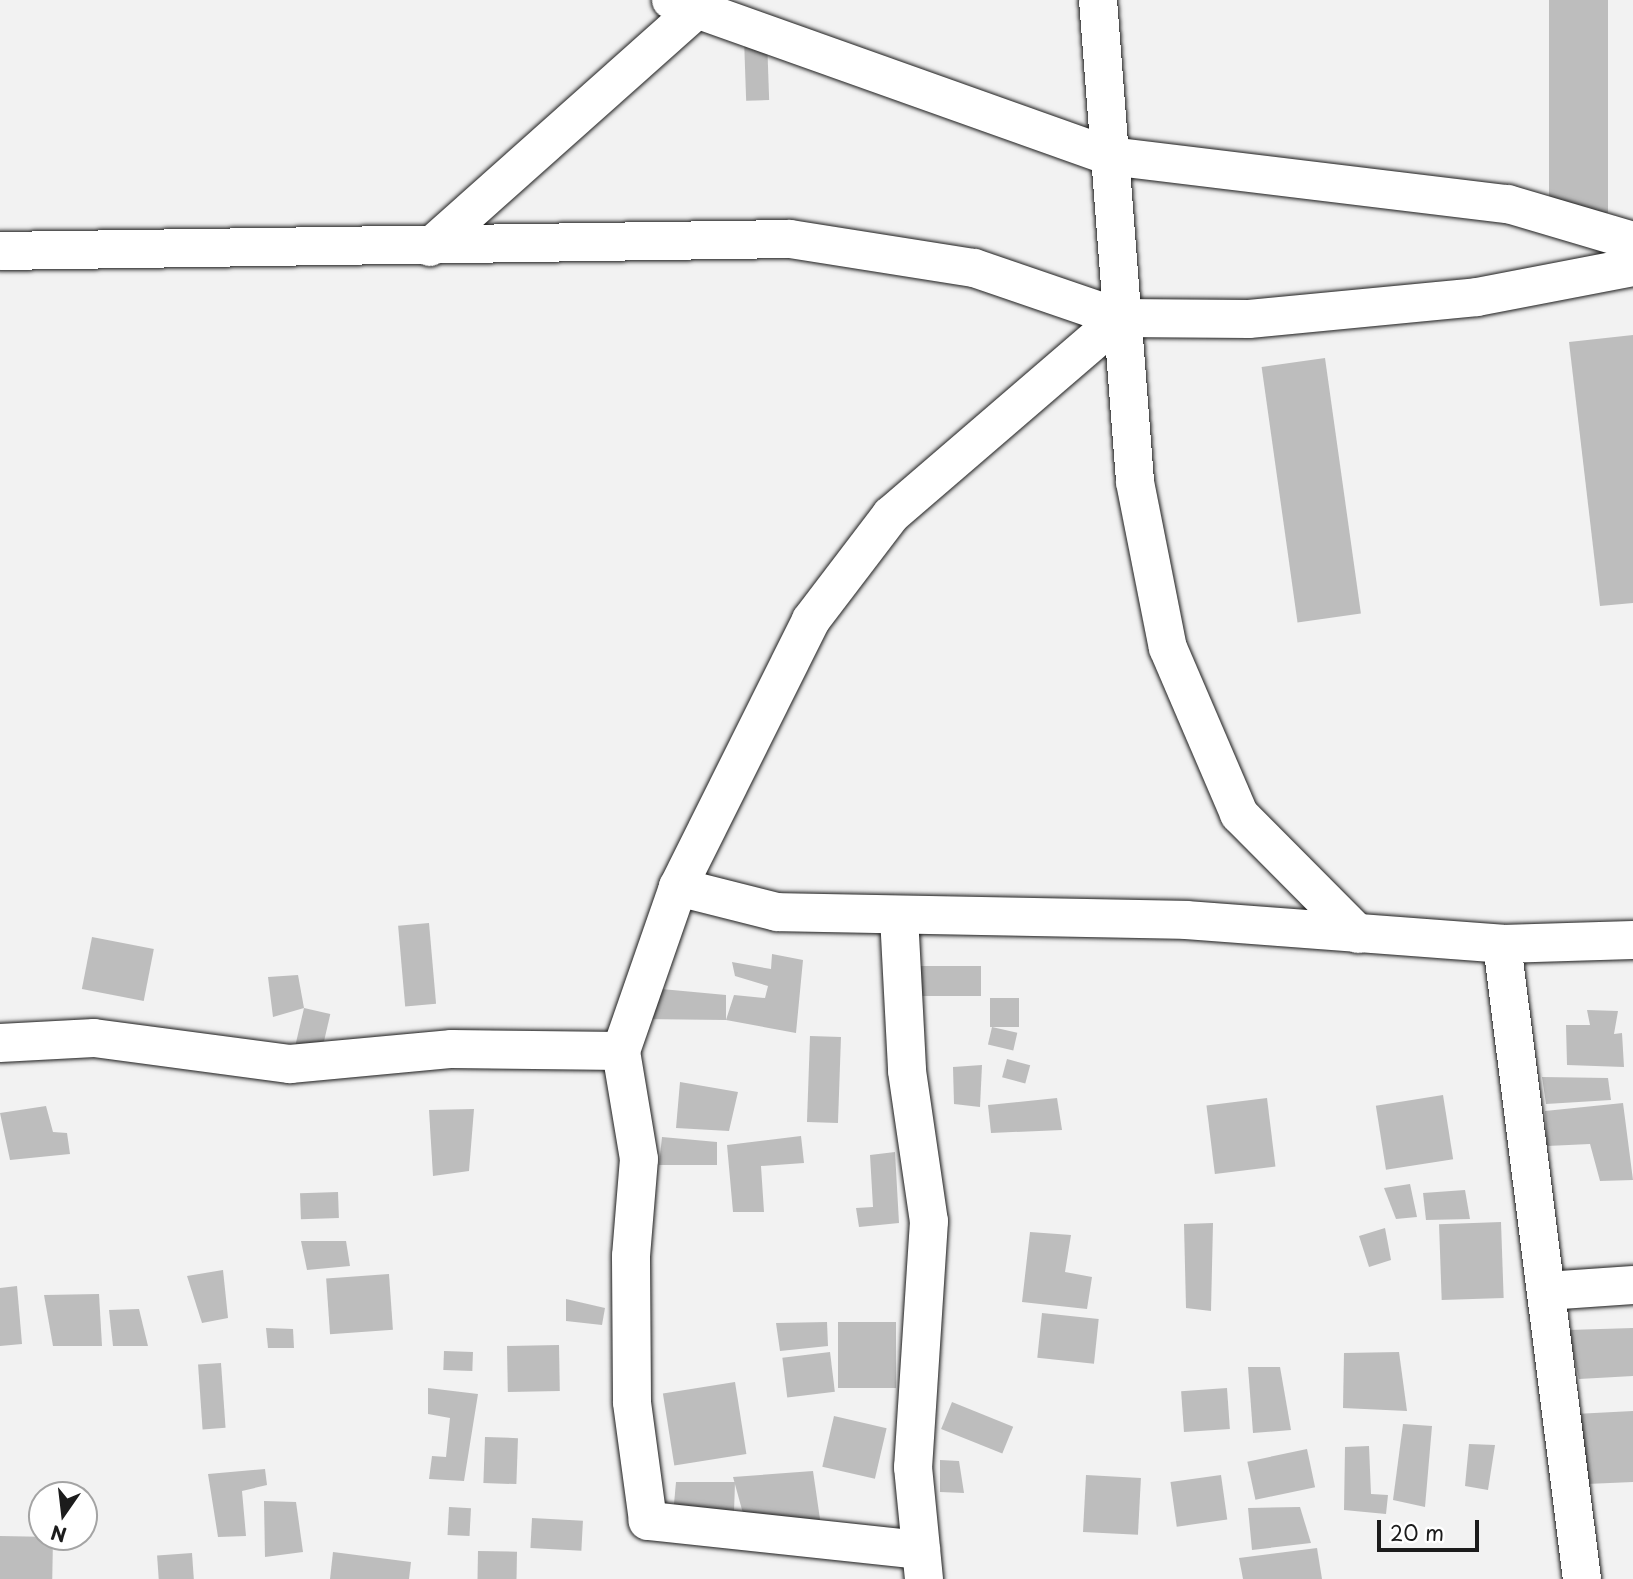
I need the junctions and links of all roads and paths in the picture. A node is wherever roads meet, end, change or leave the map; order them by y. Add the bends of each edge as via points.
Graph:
1 (1098, 0) edge
2 (691, 3) edge
3 (1109, 156) junction
4 (1633, 241) edge
5 (430, 247) junction
6 (0, 251) edge
7 (1633, 267) edge
8 (1120, 318) junction
9 (678, 887) junction
10 (899, 916) junction
11 (1359, 934) junction
12 (1633, 940) edge
13 (1502, 944) junction
14 (0, 1043) edge
15 (621, 1051) junction
16 (1633, 1285) edge
17 (1547, 1291) junction
18 (922, 1564) edge
19 (1582, 1579) edge

1 - 3 street
2 - 3 street
2 - 5 street
3 - 4 street via 1508,204
3 - 8 street
5 - 6 street
5 - 8 street via 790,239 974,268
7 - 8 street via 1463,298 1249,319
8 - 9 street via 891,515 811,620
8 - 11 street via 1135,482 1168,648 1239,814
9 - 10 street via 777,912
9 - 15 street
10 - 11 street via 1186,920
10 - 18 street via 906,1071 929,1221 913,1467
11 - 13 street
12 - 13 street
13 - 17 street
14 - 15 street via 94,1038 290,1064 452,1049
15 - 18 street via 639,1159 631,1256 632,1402 648,1521
16 - 17 street
17 - 19 street

